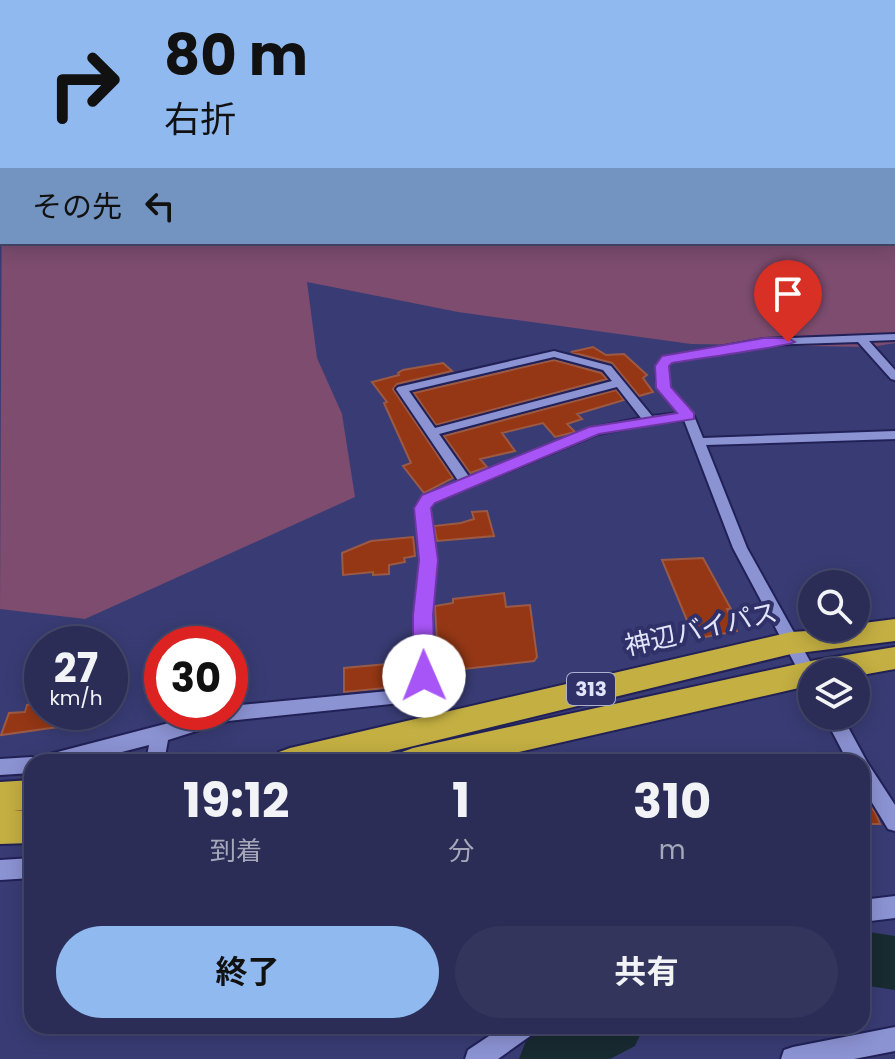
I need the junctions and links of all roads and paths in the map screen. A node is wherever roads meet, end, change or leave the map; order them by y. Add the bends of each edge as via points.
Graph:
1 (895, 337) edge
2 (861, 339) junction
3 (895, 377) edge
4 (619, 383) junction
5 (688, 416) junction
6 (649, 420) junction
7 (432, 432) junction
8 (895, 435) edge
9 (699, 442) junction
10 (466, 482) junction
11 (895, 630) edge
12 (791, 643) junction
13 (801, 658) edge
14 (895, 658) edge
15 (870, 663) edge
16 (798, 677) edge
17 (841, 730) edge
18 (160, 735) junction
19 (83, 754) edge
20 (156, 754) edge
21 (324, 754) edge
22 (449, 754) edge
23 (854, 754) edge
24 (24, 766) edge
25 (0, 767) edge
26 (870, 782) edge
27 (24, 796) edge
28 (0, 797) edge
29 (895, 822) edge
30 (24, 827) edge
31 (0, 828) edge
32 (24, 868) edge
33 (0, 870) edge
34 (895, 907) edge
35 (870, 910) edge
36 (513, 1034) edge
37 (895, 1039) edge
38 (477, 1059) edge
39 (793, 1059) edge

1 - 2 street
2 - 3 street
2 - 5 street via 764,342 667,359 663,388
4 - 6 street
4 - 7 street
4 - 7 street via 607,368 554,354 402,389
5 - 6 street
5 - 9 street
6 - 10 street via 595,431
7 - 10 street
8 - 9 street
9 - 12 street via 740,548
10 - 18 street via 429,499 422,508 428,560 424,676 414,696 228,714
11 - 12 highway, 神辺バイパス / 313
12 - 13 street
12 - 21 highway, 神辺バイパス / 313
14 - 15 highway, 313
16 - 22 highway, 313
17 - 23 street
18 - 19 street
18 - 20 street
24 - 25 street
26 - 29 street
27 - 28 highway
30 - 31 highway
32 - 33 street
34 - 35 street
36 - 38 street
37 - 39 street

